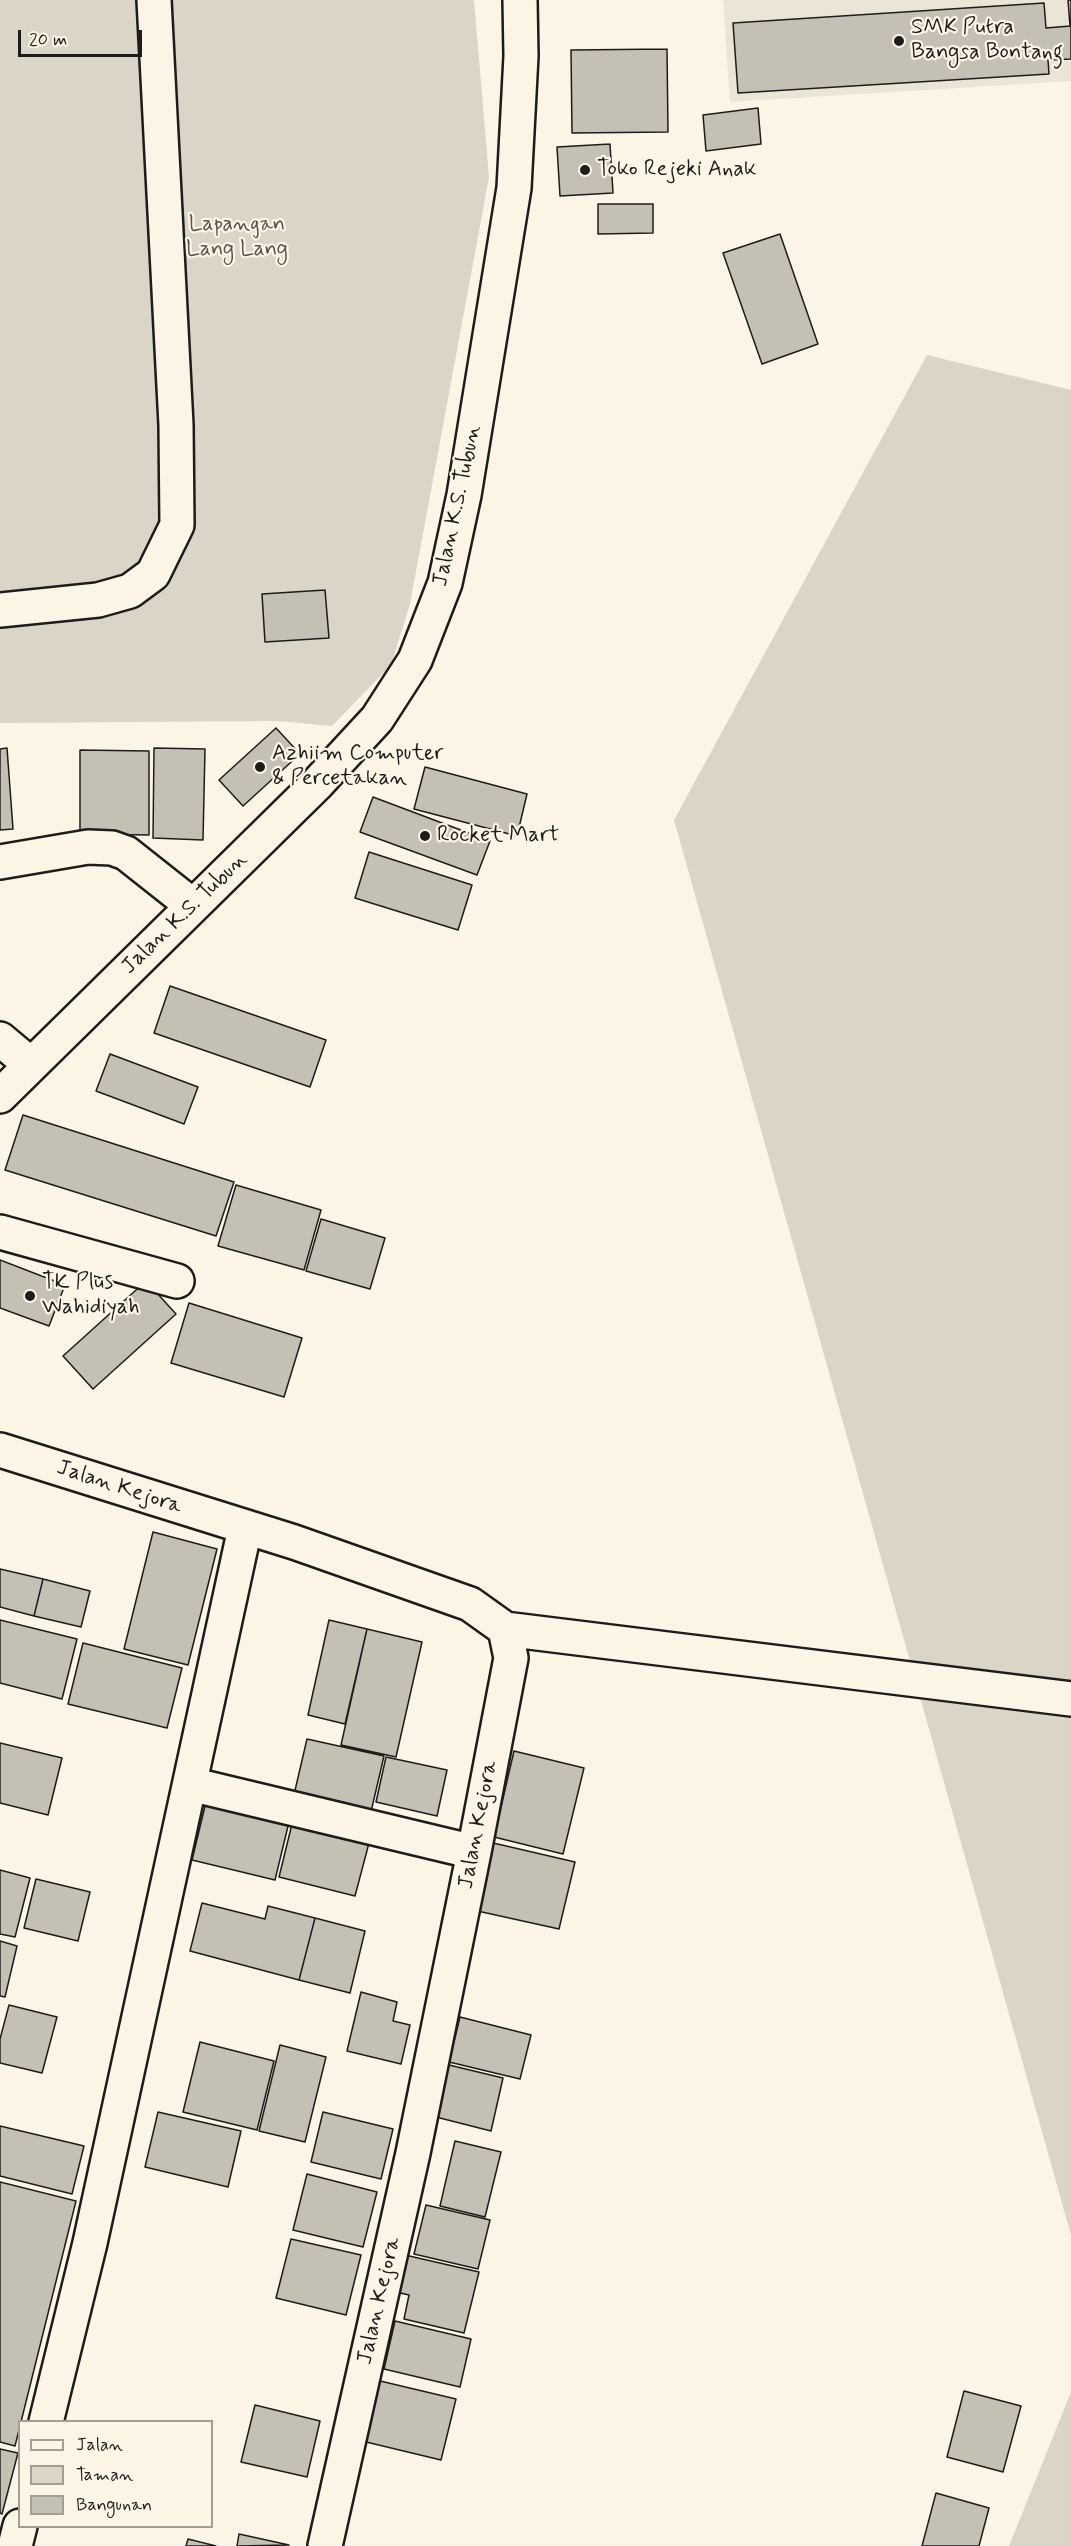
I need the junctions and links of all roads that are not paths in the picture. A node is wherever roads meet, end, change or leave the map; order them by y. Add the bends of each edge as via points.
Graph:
1 (154, 0) edge
2 (520, 0) edge
3 (0, 610) edge
4 (0, 862) edge
5 (193, 906) junction
6 (0, 1039) edge
7 (31, 1065) junction
8 (0, 1096) edge
9 (0, 1232) edge
10 (177, 1281) dead end
11 (0, 1450) edge
12 (245, 1528) junction
13 (505, 1629) junction
14 (1071, 1699) edge
15 (190, 1784) junction
16 (474, 1852) junction
17 (46, 2420) edge
18 (20, 2528) edge
19 (15, 2546) edge
20 (325, 2546) edge

1 - 3 street via 176,425 177,525 153,574 130,591 98,600
2 - 5 street, Jalan K.S. Tubun via 514,188 464,495 445,583 415,660 377,718 316,785
4 - 5 street via 88,847 112,848 126,854
5 - 7 street, Jalan K.S. Tubun
6 - 7 street
7 - 8 street, Jalan K.S. Tubun
9 - 10 street
11 - 12 street, Jalan Kejora
12 - 13 street, Jalan Kejora via 470,1604
12 - 15 street
13 - 14 street
13 - 16 street, Jalan Kejora via 511,1658
15 - 16 street
15 - 17 street via 90,2243
16 - 20 street, Jalan Kejora via 413,2153
18 - 19 street

